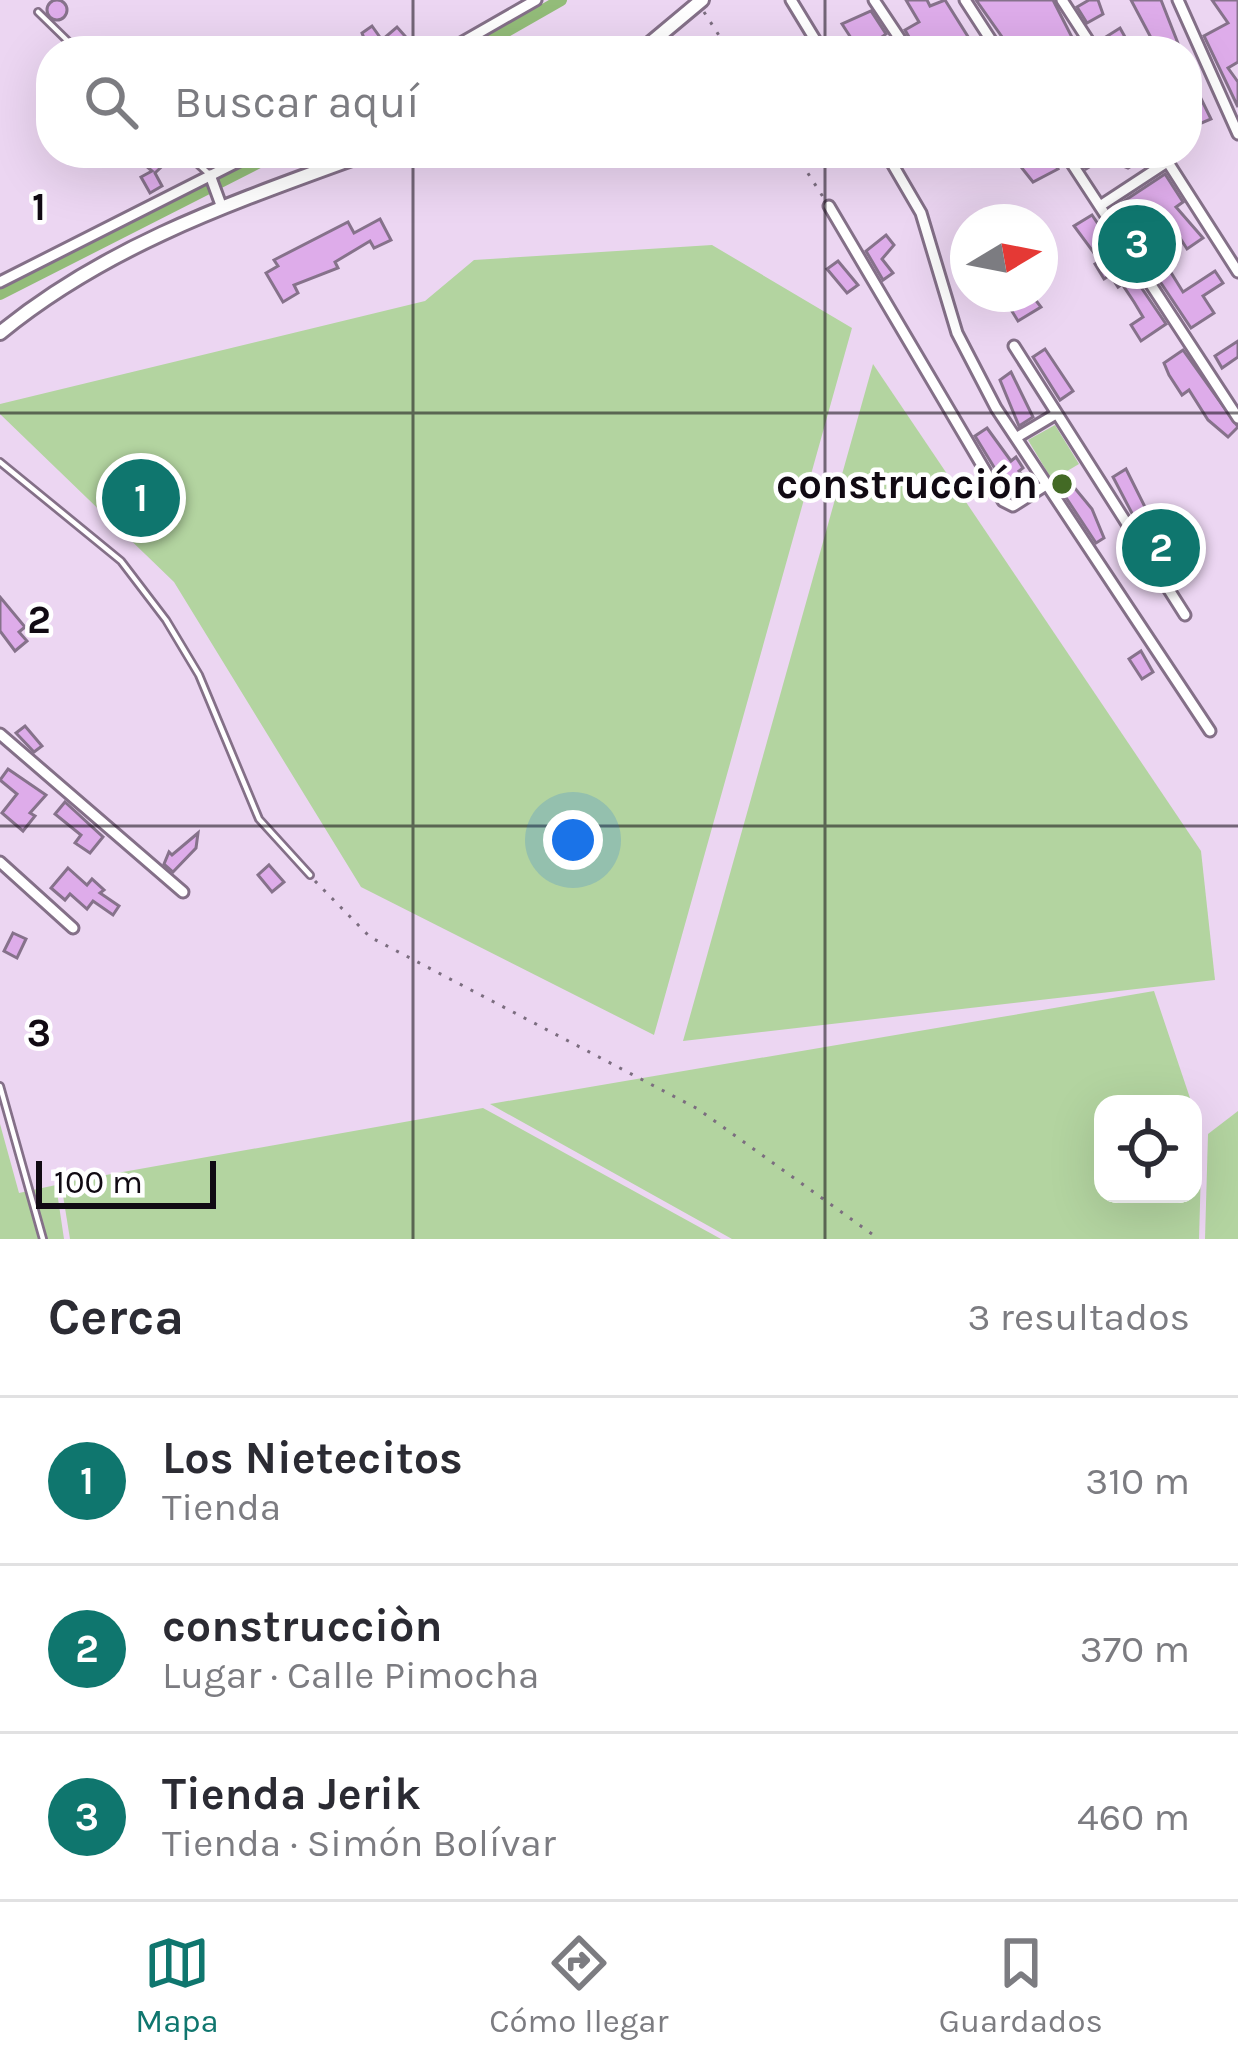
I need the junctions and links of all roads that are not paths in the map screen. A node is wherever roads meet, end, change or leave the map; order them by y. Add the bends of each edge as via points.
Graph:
1 (536, 0) edge
2 (790, 0) edge
3 (874, 0) edge
4 (965, 0) edge
5 (1062, 0) edge
6 (1178, 0) edge
7 (700, 2) edge
8 (38, 12) dead end
9 (62, 36) edge
10 (473, 36) edge
11 (664, 36) edge
12 (813, 36) edge
13 (898, 36) edge
14 (988, 36) edge
15 (1085, 36) edge
16 (1194, 36) edge
17 (1202, 54) edge
18 (1238, 134) edge
19 (198, 168) edge
20 (238, 168) edge
21 (304, 168) edge
22 (895, 168) edge
23 (1075, 168) edge
24 (1151, 168) edge
25 (1170, 168) edge
26 (215, 189) junction
27 (829, 206) road end
28 (1100, 206) junction
29 (1238, 272) edge
30 (0, 282) edge
31 (0, 333) edge
32 (1014, 346) dead end
33 (1056, 414) junction
34 (1238, 418) edge
35 (1018, 436) junction
36 (0, 462) edge
37 (1046, 485) junction
38 (1185, 615) dead end
39 (1210, 731) dead end
40 (0, 734) edge
41 (9, 744) junction
42 (0, 754) edge
43 (0, 862) edge
44 (310, 875) road end
45 (183, 892) dead end
46 (73, 928) dead end
47 (0, 1086) edge
48 (43, 1239) edge

1 - 10 street
2 - 12 street
3 - 13 street
4 - 14 street
5 - 15 street
6 - 16 street
7 - 11 street
8 - 9 lane
17 - 18 street
19 - 26 lane
20 - 26 street
21 - 26 street
22 - 35 street via 921,213 957,333
23 - 28 street
24 - 28 street
25 - 29 street
26 - 30 street
26 - 31 street
27 - 37 street via 1003,502 1013,506
28 - 34 street
32 - 33 street
33 - 35 street
33 - 38 street
35 - 37 street
36 - 44 lane via 121,561 166,620 199,675 259,819
37 - 39 street
40 - 41 street
41 - 42 street
41 - 45 street
43 - 46 street
47 - 48 lane

